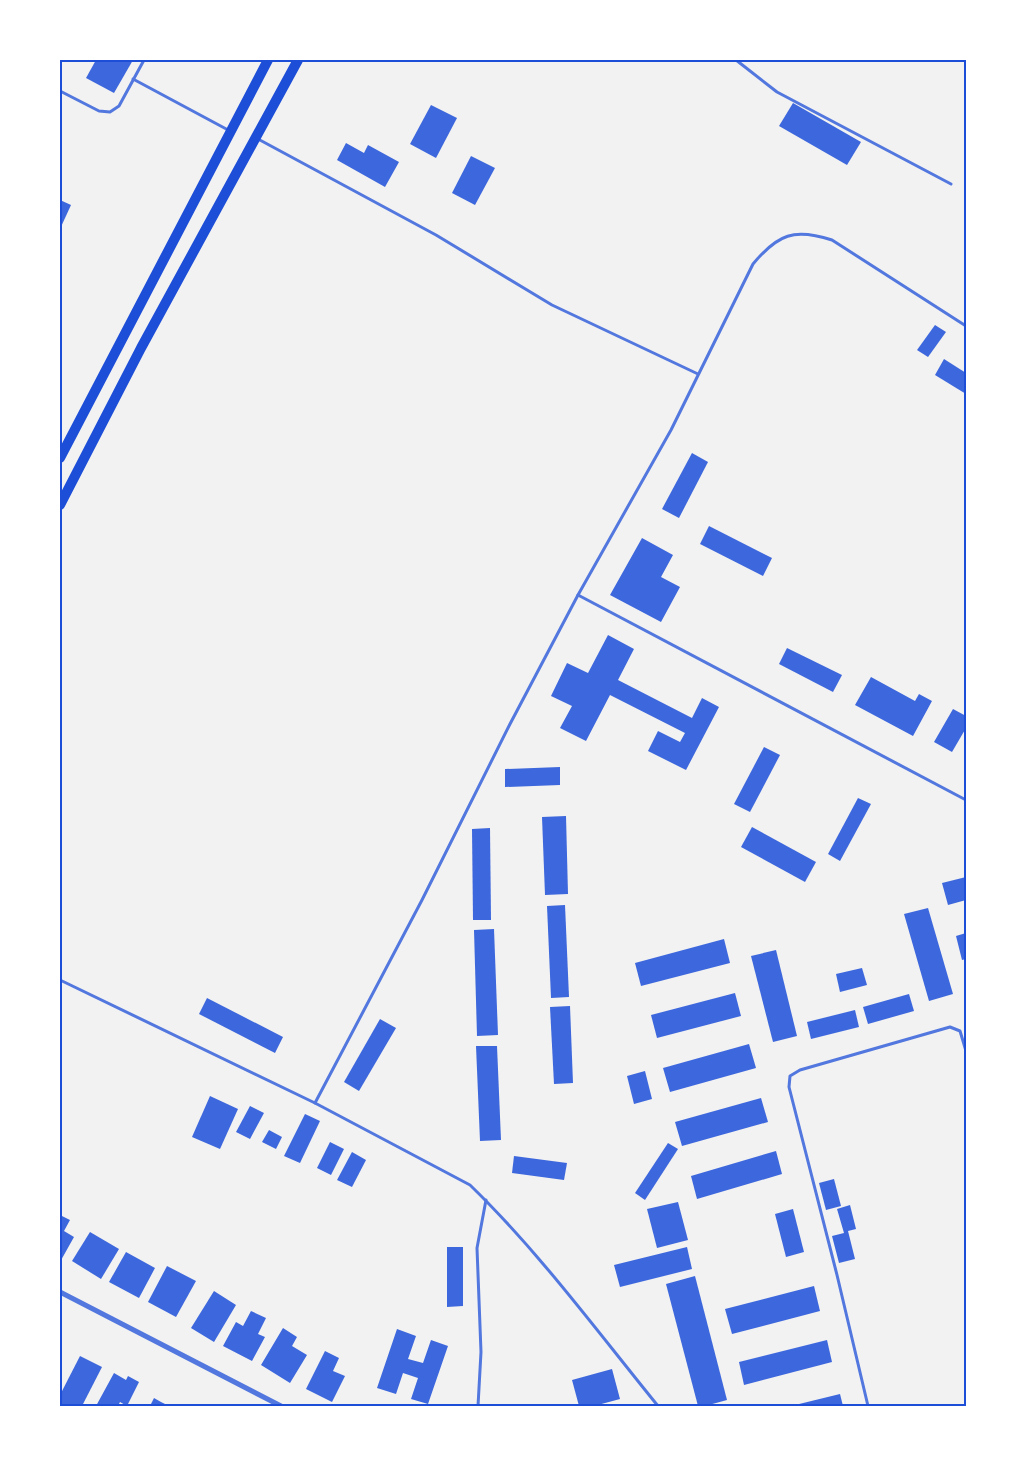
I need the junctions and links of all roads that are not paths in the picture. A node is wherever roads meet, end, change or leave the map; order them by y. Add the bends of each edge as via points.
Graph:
1 (144, 60) edge
2 (268, 60) edge
3 (294, 60) edge
4 (298, 60) edge
5 (736, 60) edge
6 (291, 74) junction
7 (133, 79) junction
8 (60, 91) edge
9 (230, 132) junction
10 (256, 138) junction
11 (951, 184) dead end
12 (966, 326) edge
13 (698, 374) junction
14 (60, 458) edge
15 (60, 505) edge
16 (578, 595) junction
17 (966, 800) edge
18 (60, 980) edge
19 (966, 1051) edge
20 (315, 1102) junction
21 (486, 1200) junction
22 (60, 1292) edge
23 (281, 1406) edge
24 (478, 1406) edge
25 (658, 1406) edge
26 (868, 1406) edge

1 - 7 lane
2 - 9 main road
3 - 6 main road
4 - 6 main road
5 - 11 lane via 777,92
6 - 10 main road
7 - 8 lane via 119,106 110,112 100,111
7 - 9 lane
9 - 14 main road
10 - 13 lane via 436,236 552,305
10 - 15 main road via 141,348
12 - 13 lane via 832,240 811,234 786,236 767,247 753,264
13 - 16 lane via 671,430
16 - 17 lane
16 - 20 lane
18 - 20 lane
19 - 26 lane via 960,1031 950,1028 800,1070 790,1076 789,1087
20 - 21 lane via 470,1185
21 - 24 lane via 476,1248 481,1352
21 - 25 lane
22 - 23 street

